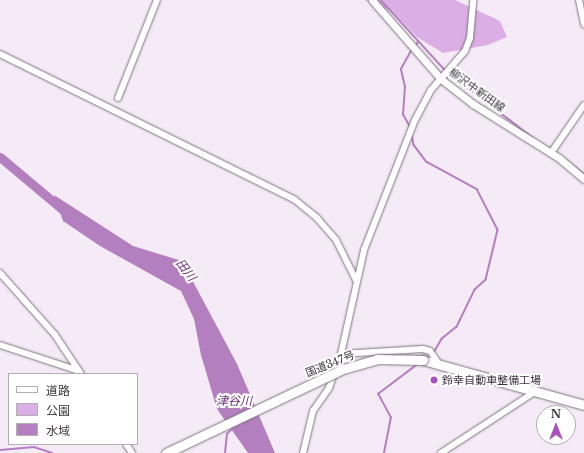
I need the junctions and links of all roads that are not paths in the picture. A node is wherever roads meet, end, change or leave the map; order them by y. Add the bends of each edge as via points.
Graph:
1 (157, 0) edge
2 (372, 0) edge
3 (473, 0) edge
4 (579, 0) edge
5 (584, 24) edge
6 (0, 54) edge
7 (443, 77) junction
8 (118, 98) dead end
9 (584, 105) edge
10 (551, 153) junction
11 (584, 180) edge
12 (0, 273) edge
13 (356, 280) junction
14 (0, 345) edge
15 (341, 354) junction
16 (437, 360) junction
17 (80, 373) edge
18 (536, 391) junction
19 (584, 405) edge
20 (166, 453) edge
21 (303, 453) edge
22 (441, 453) edge

1 - 8 street
2 - 7 main road, 柳沢中新田線 via 417,53
3 - 7 street via 470,38 465,51
4 - 5 street
6 - 13 street via 295,200 317,218 336,240
7 - 10 main road, 柳沢中新田線 via 473,104
7 - 13 street via 431,90 408,135 364,250
9 - 10 street
10 - 11 main road, 柳沢中新田線
12 - 17 street via 55,335
13 - 15 street
14 - 17 street
15 - 16 street via 402,348 430,351
15 - 21 street via 329,388 313,411
16 - 18 highway, 国道347号
16 - 20 highway, 国道347号, bridge via 377,359 343,369
18 - 19 highway, 国道347号
18 - 22 street

